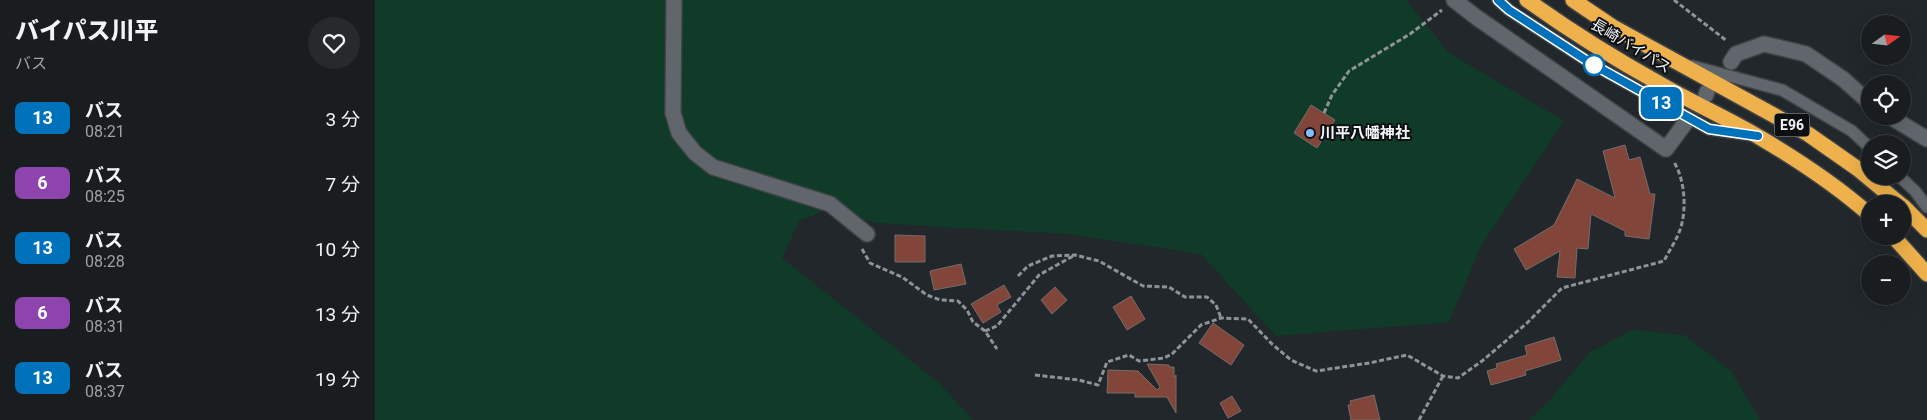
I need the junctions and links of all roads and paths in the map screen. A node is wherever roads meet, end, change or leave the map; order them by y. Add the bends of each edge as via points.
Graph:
1 (674, 0) edge
2 (1498, 0) edge
3 (1527, 0) edge
4 (1573, 0) edge
5 (1674, 0) edge
6 (1455, 1) edge
7 (1744, 51) junction
8 (1673, 61) junction
9 (1731, 62) dead end
10 (1861, 95) edge
11 (1324, 114) dead end
12 (1686, 122) dead end
13 (1904, 125) edge
14 (1758, 136) junction
15 (1861, 139) edge
16 (1927, 139) edge
17 (1666, 149) junction
18 (1909, 185) edge
19 (1889, 195) edge
20 (1927, 207) edge
21 (1861, 208) edge
22 (1911, 215) edge
23 (1927, 230) edge
24 (867, 234) joint
25 (1901, 245) edge
26 (1075, 255) junction
27 (1927, 274) edge
28 (1018, 276) dead end
29 (1221, 318) junction
30 (985, 331) junction
31 (997, 349) dead end
32 (1035, 375) dead end
33 (1443, 376) junction
34 (1419, 420) edge

1 - 24 street via 673,113 679,133 695,153 713,167 830,204
2 - 14 lane via 1592,64 1709,129
3 - 14 highway, 長崎バイパス / E96 via 1616,58
4 - 8 highway, 長崎バイパス / E96
5 - 7 path
6 - 11 path via 1349,72 1332,95
6 - 17 street
7 - 9 street via 1736,54
7 - 10 street via 1765,44 1806,54
8 - 15 lane via 1782,90 1853,131
8 - 19 highway, 長崎バイパス / E96 via 1808,134
12 - 17 street
13 - 16 street
14 - 21 highway, 長崎バイパス / E96 via 1841,191
17 - 33 path via 1681,174 1684,208 1680,230 1664,261 1562,288 1482,361 1458,378
18 - 20 lane
22 - 23 highway, 長崎バイパス / E96
24 - 30 path via 860,245 870,263 903,276 927,295 958,301 973,322
25 - 27 highway
26 - 28 path via 1052,256 1028,266
26 - 29 path via 1099,261 1143,286 1169,287 1185,297 1207,297 1216,305
26 - 30 path via 1039,275 997,326
29 - 32 path via 1201,325 1164,358 1139,361 1129,355 1107,362 1098,385
29 - 33 path via 1248,319 1291,360 1316,371 1407,355
30 - 31 path
33 - 34 path

